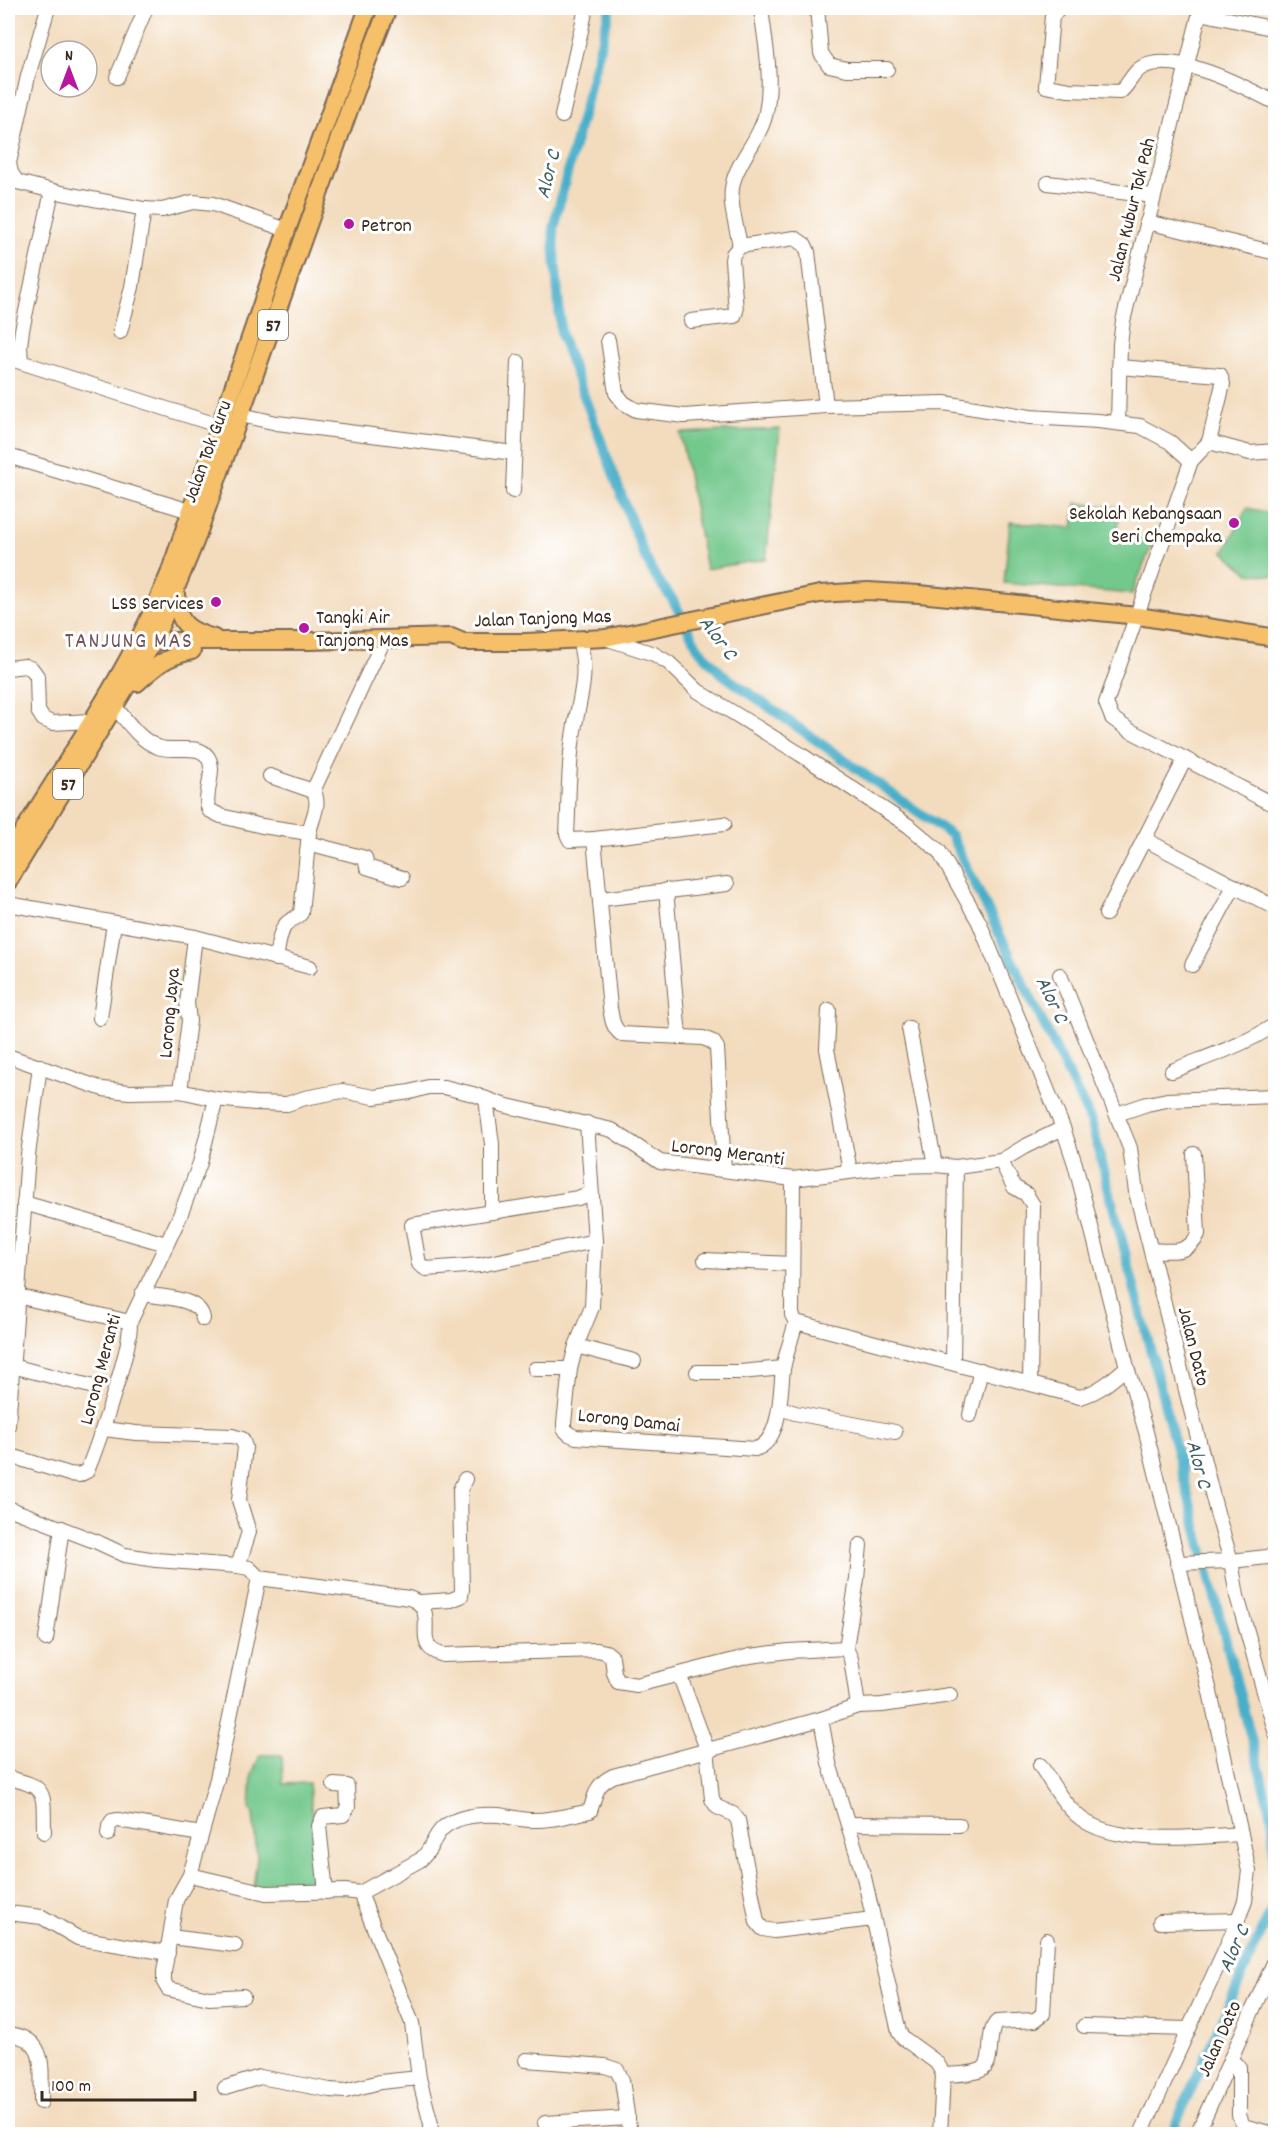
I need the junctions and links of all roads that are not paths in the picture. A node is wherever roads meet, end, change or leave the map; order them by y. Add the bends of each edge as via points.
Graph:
1 (48, 8) edge
2 (146, 8) edge
3 (368, 8) edge
4 (586, 8) edge
5 (761, 8) edge
6 (817, 8) edge
7 (1059, 8) edge
8 (387, 9) edge
9 (1200, 10) edge
10 (1275, 29) edge
11 (1186, 65) junction
12 (887, 69) dead end
13 (117, 77) dead end
14 (1275, 104) edge
15 (562, 116) dead end
16 (1048, 183) dead end
17 (52, 191) junction
18 (1153, 196) junction
19 (144, 209) junction
20 (1147, 222) junction
21 (287, 230) junction
22 (740, 246) junction
23 (1275, 253) edge
24 (691, 321) dead end
25 (120, 332) dead end
26 (608, 340) dead end
27 (8, 358) edge
28 (21, 362) junction
29 (518, 362) dead end
30 (1119, 367) junction
31 (826, 406) junction
32 (241, 415) junction
33 (1118, 423) junction
34 (219, 426) junction
35 (1209, 441) junction
36 (1275, 451) edge
37 (514, 453) junction
38 (8, 456) edge
39 (1191, 460) junction
40 (513, 490) dead end
41 (190, 511) junction
42 (176, 588) junction
43 (1138, 616) junction
44 (605, 638) junction
45 (1275, 638) edge
46 (579, 640) junction
47 (226, 641) junction
48 (463, 642) junction
49 (144, 646) junction
50 (380, 648) junction
51 (192, 651) junction
52 (8, 668) edge
53 (128, 686) junction
54 (115, 707) junction
55 (91, 721) junction
56 (1185, 759) junction
57 (270, 776) dead end
58 (313, 791) junction
59 (1275, 806) edge
60 (724, 824) dead end
61 (308, 838) junction
62 (594, 839) junction
63 (1144, 839) junction
64 (8, 855) edge
65 (402, 878) dead end
66 (8, 882) edge
67 (727, 884) dead end
68 (1234, 886) junction
69 (666, 890) junction
70 (601, 899) junction
71 (8, 904) edge
72 (1275, 908) edge
73 (1106, 914) dead end
74 (114, 923) junction
75 (195, 937) junction
76 (276, 959) junction
77 (1192, 964) dead end
78 (310, 967) dead end
79 (1060, 975) dead end
80 (830, 1010) dead end
81 (99, 1018) dead end
82 (1275, 1023) edge
83 (909, 1028) dead end
84 (680, 1037) junction
85 (8, 1056) edge
86 (40, 1066) junction
87 (1172, 1071) dead end
88 (180, 1091) junction
89 (1275, 1096) edge
90 (216, 1099) junction
91 (486, 1099) junction
92 (1117, 1114) junction
93 (587, 1124) junction
94 (1063, 1128) junction
95 (1194, 1154) dead end
96 (1001, 1161) junction
97 (936, 1165) junction
98 (956, 1167) junction
99 (724, 1169) junction
100 (850, 1172) junction
101 (793, 1179) junction
102 (591, 1193) junction
103 (24, 1203) junction
104 (492, 1212) junction
105 (595, 1241) junction
106 (166, 1244) junction
107 (1150, 1250) junction
108 (705, 1260) dead end
109 (792, 1264) junction
110 (142, 1294) junction
111 (17, 1296) junction
112 (203, 1319) dead end
113 (130, 1322) junction
114 (796, 1322) junction
115 (11, 1331) edge
116 (576, 1346) junction
117 (634, 1361) dead end
118 (953, 1362) junction
119 (12, 1366) junction
120 (1127, 1367) junction
121 (783, 1368) junction
122 (535, 1369) dead end
123 (570, 1369) junction
124 (981, 1370) junction
125 (697, 1372) dead end
126 (1030, 1383) junction
127 (90, 1386) dead end
128 (780, 1408) junction
129 (970, 1415) dead end
130 (8, 1426) edge
131 (104, 1429) junction
132 (895, 1432) dead end
133 (8, 1455) edge
134 (465, 1479) dead end
135 (8, 1508) edge
136 (62, 1528) junction
137 (860, 1545) dead end
138 (1275, 1556) edge
139 (1229, 1561) junction
140 (1180, 1563) junction
141 (238, 1566) junction
142 (259, 1578) junction
143 (420, 1602) junction
144 (46, 1639) dead end
145 (846, 1648) junction
146 (679, 1674) junction
147 (950, 1695) dead end
148 (858, 1706) junction
149 (821, 1719) junction
150 (1275, 1734) edge
151 (707, 1749) junction
152 (1040, 1765) dead end
153 (8, 1778) edge
154 (334, 1785) dead end
155 (849, 1824) junction
156 (958, 1825) dead end
157 (44, 1832) dead end
158 (108, 1834) dead end
159 (201, 1834) junction
160 (1240, 1834) junction
161 (190, 1875) junction
162 (326, 1892) junction
163 (360, 1893) junction
164 (8, 1913) edge
165 (873, 1919) junction
166 (1238, 1920) junction
167 (1160, 1922) dead end
168 (170, 1937) junction
169 (1047, 1940) dead end
170 (235, 1945) dead end
171 (168, 1953) junction
172 (1275, 1958) edge
173 (243, 1996) dead end
174 (1084, 2026) dead end
175 (1188, 2029) junction
176 (8, 2034) edge
177 (526, 2060) dead end
178 (1230, 2060) junction
179 (943, 2075) junction
180 (419, 2078) junction
181 (225, 2088) dead end
182 (41, 2102) dead end
183 (628, 2118) junction
184 (545, 2122) dead end
185 (431, 2134) edge
186 (630, 2134) edge
187 (940, 2134) edge
188 (1141, 2134) edge
189 (1197, 2134) edge
190 (1273, 2134) edge

1 - 17 street via 9,163 17,182
2 - 13 street
3 - 21 main road, Jalan Tok Guru / 57
4 - 15 street
5 - 22 street via 768,99 760,130 733,179
6 - 12 street via 821,53 829,65
7 - 11 street via 1052,16 1046,86 1120,92 1143,66
8 - 32 main road, Jalan Tok Guru / 57
9 - 10 street
9 - 11 street, Jalan Kubur Tok Pah
11 - 14 street via 1245,87
11 - 18 street, Jalan Kubur Tok Pah
16 - 18 street
17 - 19 street
17 - 28 street via 22,330
18 - 20 street, Jalan Kubur Tok Pah
19 - 21 street via 162,210 193,202 213,204
19 - 25 street via 132,287
20 - 23 street
20 - 30 street, Jalan Kubur Tok Pah via 1123,321
21 - 34 main road, Jalan Tok Guru / 57
22 - 24 street via 732,260 734,316
22 - 31 street via 791,237 805,245
26 - 31 street via 616,393 636,410 684,416
27 - 28 street
28 - 34 street
29 - 37 street
30 - 33 street, Jalan Kubur Tok Pah
30 - 35 street via 1221,375
31 - 33 street via 944,403 1030,417
32 - 37 street
32 - 42 main road, Jalan Tok Guru / 57
33 - 39 street via 1156,433
34 - 41 main road, Jalan Tok Guru / 57
35 - 36 street via 1250,453
35 - 39 street
37 - 40 street
38 - 41 street
39 - 43 street
41 - 49 main road, Jalan Tok Guru / 57
42 - 47 main road via 182,622 199,633
42 - 49 main road, Jalan Tok Guru / 57
43 - 44 main road, Jalan Tanjong Mas via 868,591 820,594
43 - 45 main road, Jalan Tanjong Mas
43 - 56 street via 1106,703 1112,718
44 - 46 main road, Jalan Tanjong Mas
44 - 94 street via 669,663 698,691 801,754 909,826 939,851 979,922
46 - 48 main road, Jalan Tanjong Mas
46 - 62 street via 585,672 573,738 567,834 570,840
47 - 48 main road, Jalan Tanjong Mas via 451,637
47 - 49 main road, Jalan Tanjong Mas
48 - 50 main road, Jalan Tanjong Mas via 446,647
49 - 51 main road, Jalan Tanjong Mas
49 - 53 main road, Jalan Tok Guru / 57
49 - 55 main road, Jalan Tok Guru / 57
50 - 51 main road, Jalan Tanjong Mas
50 - 58 street
51 - 53 main road via 167,658
52 - 55 street via 25,666 37,676 38,711 43,719 52,723
53 - 54 main road, Jalan Tok Guru / 57
54 - 61 street via 148,743 207,755 209,810
54 - 66 main road, Jalan Tok Guru / 57
55 - 64 main road, Jalan Tok Guru / 57
56 - 59 street
56 - 63 street
57 - 58 street
58 - 61 street via 317,802
60 - 62 street
61 - 65 street via 365,858 368,867
61 - 76 street via 302,913 283,928
62 - 70 street
63 - 68 street
63 - 73 street
67 - 69 street
68 - 72 street
68 - 77 street
69 - 70 street
69 - 84 street
70 - 84 street via 609,1008 615,1030 629,1035
71 - 74 street
74 - 75 street
74 - 81 street
75 - 76 street
75 - 88 street, Lorong Jaya
76 - 78 street
79 - 92 street, Jalan Dato
80 - 100 street via 827,1049
82 - 87 street via 1260,1034
83 - 97 street
84 - 99 street via 703,1038 717,1048
85 - 86 street, Lorong Meranti
86 - 88 street, Lorong Meranti via 103,1089
86 - 103 street
88 - 90 street, Lorong Meranti
89 - 92 street via 1167,1100
90 - 91 street, Lorong Meranti via 287,1104 323,1094 342,1092 374,1097 428,1087 444,1087
90 - 106 street, Lorong Meranti via 201,1162
91 - 93 street, Lorong Meranti
91 - 104 street via 492,1144
92 - 107 street, Jalan Dato via 1130,1148
93 - 99 street, Lorong Meranti via 612,1130 660,1162
93 - 102 street, Lorong Damai
94 - 96 street, Lorong Meranti
94 - 120 street
95 - 107 street via 1198,1234 1195,1243 1188,1249
96 - 98 street, Lorong Meranti
96 - 126 street via 1014,1187 1026,1194 1033,1205
97 - 98 street, Lorong Meranti
97 - 100 street, Lorong Meranti
98 - 118 street
99 - 101 street, Lorong Meranti
100 - 101 street, Lorong Meranti
101 - 109 street, Lorong Damai
102 - 104 street
102 - 105 street, Lorong Damai
103 - 106 street
103 - 111 street
104 - 105 street via 412,1225 419,1264 426,1269 480,1265
105 - 116 street, Lorong Damai via 592,1307
106 - 110 street, Lorong Meranti
107 - 139 street, Jalan Dato
108 - 109 street
109 - 114 street, Lorong Damai via 792,1316
110 - 112 street via 199,1307
110 - 113 street, Lorong Meranti
111 - 113 street
111 - 115 street
113 - 131 street, Lorong Meranti
114 - 118 street
114 - 121 street, Lorong Damai
115 - 119 street
116 - 117 street
116 - 123 street, Lorong Damai
118 - 124 street
119 - 127 street
119 - 130 street
120 - 126 street via 1104,1387 1080,1397
120 - 140 street
121 - 125 street
121 - 128 street, Lorong Damai
122 - 123 street
123 - 128 street, Lorong Damai via 564,1429 576,1437 755,1449 769,1441
124 - 126 street
124 - 129 street
128 - 132 street
131 - 133 street, Lorong Meranti via 87,1471 79,1475
131 - 141 street via 242,1439 245,1448 239,1500 249,1532
134 - 143 street via 460,1490 460,1596
135 - 136 street
136 - 141 street via 125,1555
136 - 144 street
137 - 145 street
138 - 139 street
139 - 140 street
139 - 150 street, Jalan Dato
140 - 160 street
141 - 142 street via 249,1568
142 - 143 street via 395,1595
142 - 159 street via 217,1779
143 - 146 street via 426,1616 426,1640 435,1653 597,1650 612,1658 618,1682 637,1685
145 - 146 street via 750,1656
145 - 148 street
146 - 151 street
147 - 148 street
148 - 149 street
149 - 151 street
149 - 155 street via 829,1763
151 - 163 street via 603,1781 590,1811 538,1820 498,1815 458,1819 443,1828 420,1860
151 - 165 street via 712,1799 717,1807 738,1820 757,1922 763,1929
152 - 160 street via 1084,1821 1101,1829 1155,1838
153 - 157 street via 34,1784 40,1790
154 - 162 street via 347,1786 348,1807 343,1815 323,1817 319,1826
155 - 156 street
155 - 165 street
158 - 159 street via 112,1821 118,1820
159 - 161 street
160 - 166 street via 1249,1871
161 - 162 street via 266,1893
161 - 168 street via 176,1900
162 - 163 street
163 - 180 street via 412,2023
164 - 171 street via 42,1917 78,1938
165 - 179 street via 899,2032 936,2062
166 - 167 street
166 - 175 street
168 - 170 street
168 - 171 street
169 - 179 street via 1043,2014 1035,2020 997,2022 985,2068
171 - 173 street via 164,1972 168,1989 209,1998
172 - 178 street, Jalan Dato
174 - 175 street
175 - 188 street
176 - 182 street via 32,2043 40,2052
177 - 183 street via 617,2070
178 - 189 street, Jalan Dato
178 - 190 street via 1239,2067 1239,2115 1243,2126
179 - 187 street
180 - 181 street via 345,2091 260,2077
180 - 185 street
183 - 184 street
183 - 186 street

